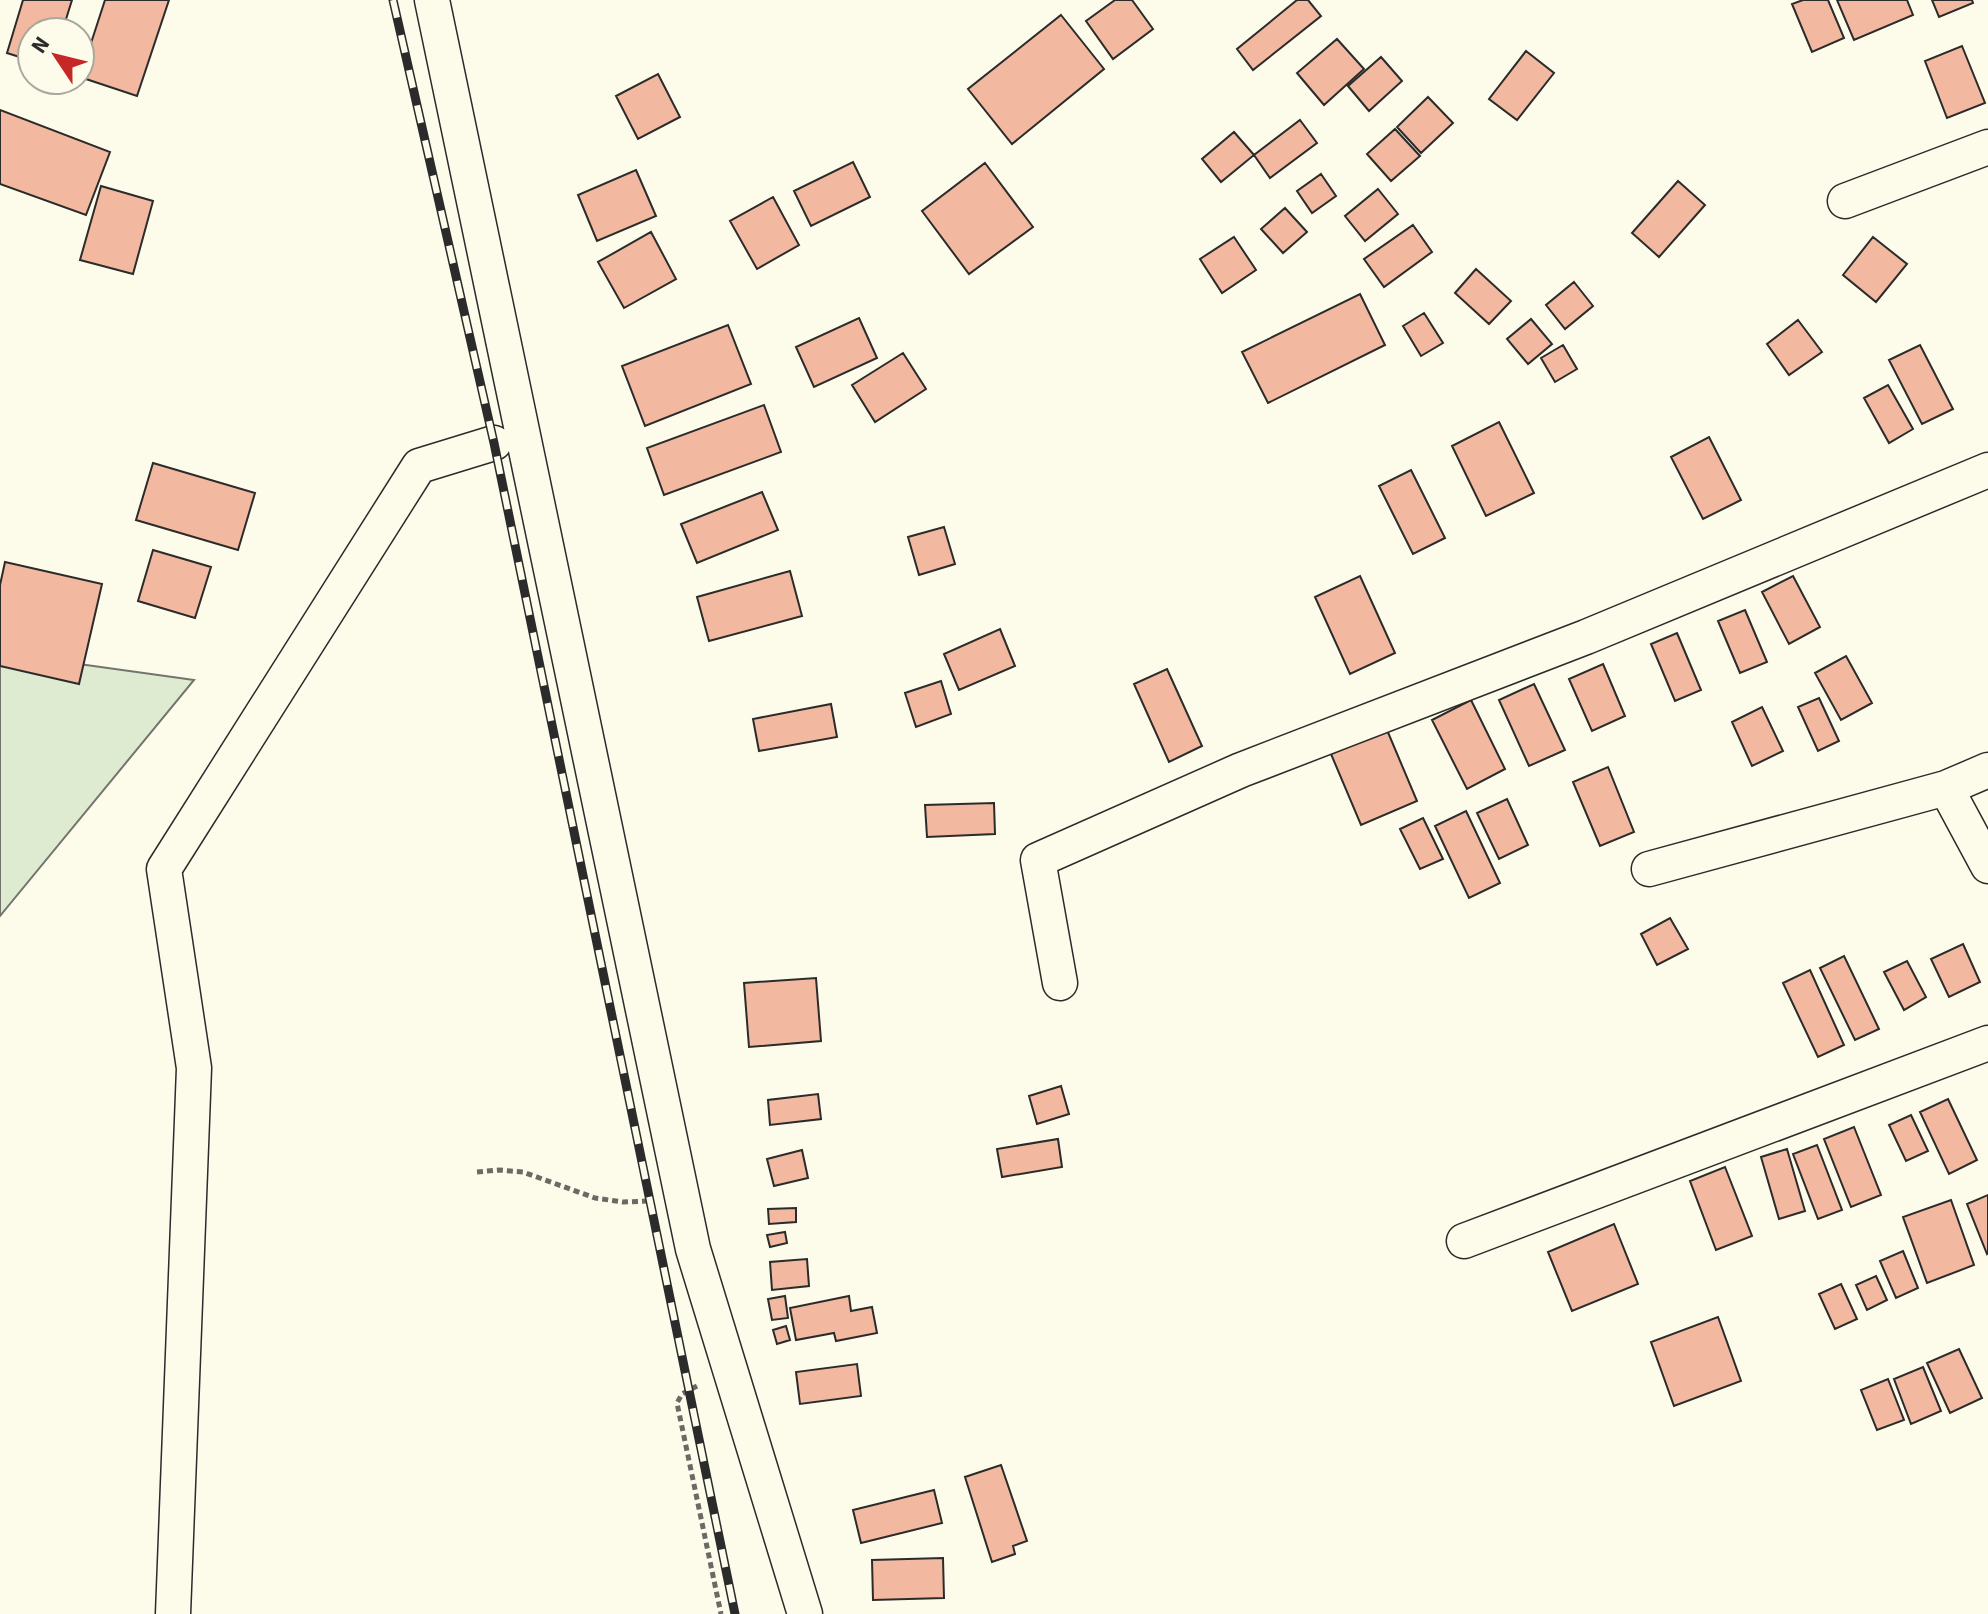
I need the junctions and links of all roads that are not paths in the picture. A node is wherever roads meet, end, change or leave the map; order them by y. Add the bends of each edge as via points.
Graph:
1 (432, 0) edge
2 (1988, 147) edge
3 (1845, 201) dead end
4 (494, 443) dead end
5 (1988, 470) edge
6 (1988, 770) edge
7 (1946, 788) junction
8 (1988, 866) edge
9 (1649, 869) dead end
10 (1060, 983) dead end
11 (1988, 1043) edge
12 (1464, 1241) dead end
13 (173, 1614) edge
14 (805, 1614) edge

1 - 14 street via 693,1249
2 - 3 street
4 - 13 street via 419,466 164,869 194,1068
5 - 10 street via 1586,637 1241,770 1038,860
6 - 7 street
7 - 8 street
7 - 9 street
11 - 12 street

